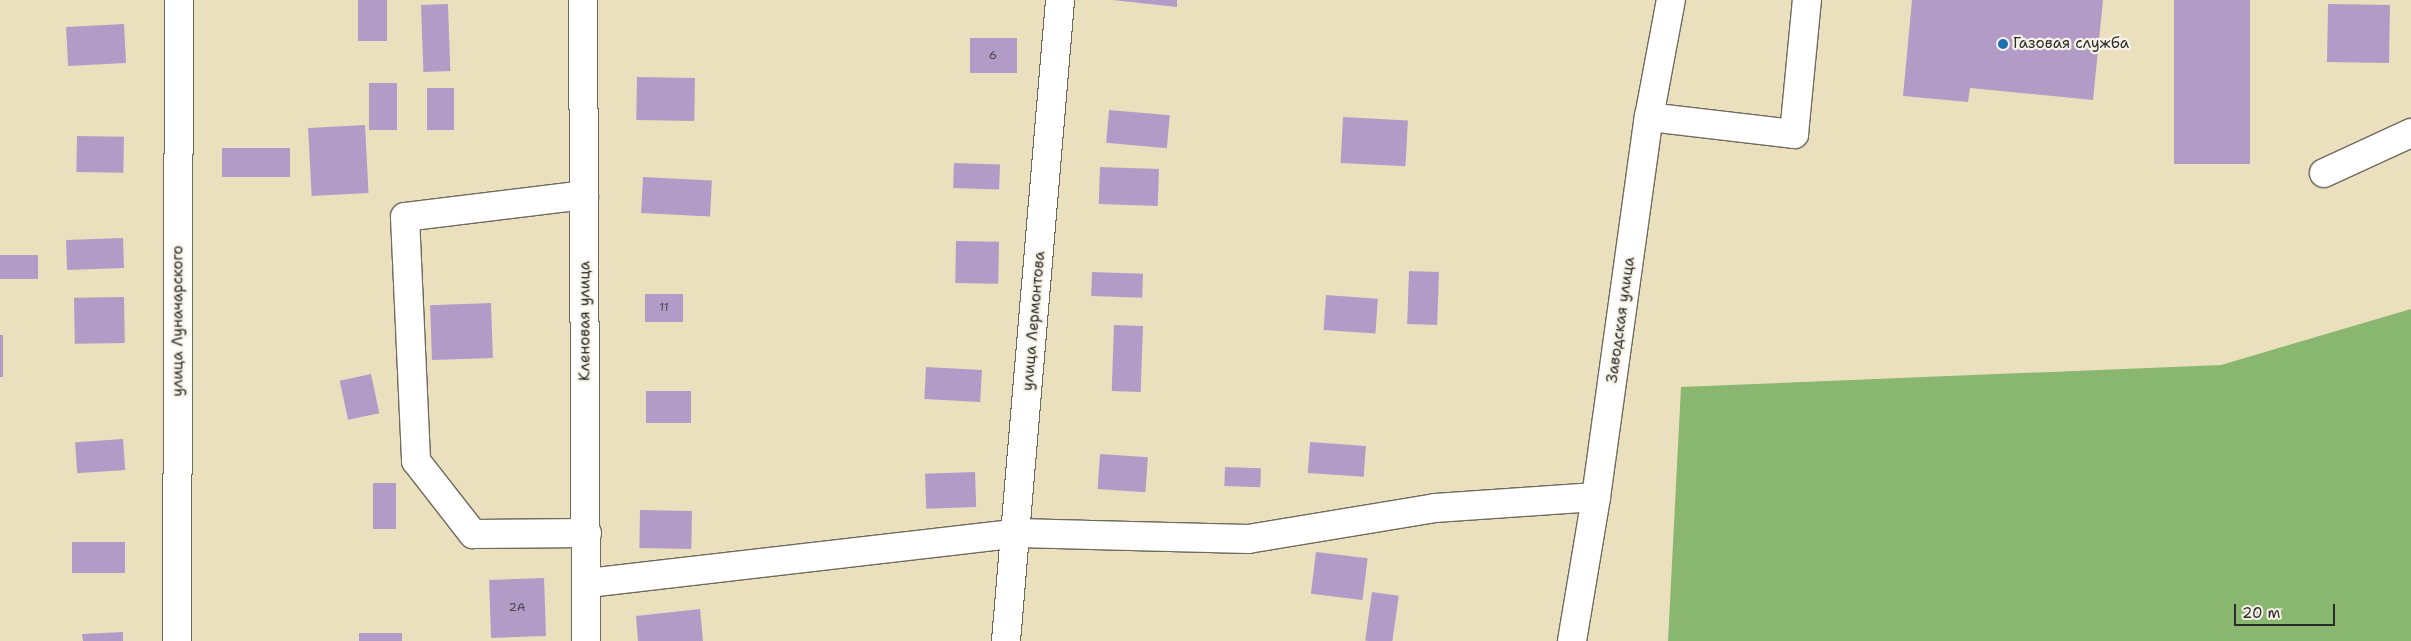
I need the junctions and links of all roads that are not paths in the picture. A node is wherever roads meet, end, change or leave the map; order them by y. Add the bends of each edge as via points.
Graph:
1 (179, 0) edge
2 (583, 0) edge
3 (1060, 0) edge
4 (1671, 0) edge
5 (1807, 0) edge
6 (1649, 117) junction
7 (2411, 133) edge
8 (2324, 173) dead end
9 (584, 195) junction
10 (1596, 498) junction
11 (587, 533) junction
12 (1017, 533) junction
13 (588, 583) junction
14 (177, 641) edge
15 (586, 641) edge
16 (1006, 641) edge
17 (1572, 641) edge

1 - 14 street, улица Луначарского
2 - 9 street, Кленовая улица
3 - 12 street, улица Лермонтова
4 - 6 street, Заводская улица
5 - 6 street via 1794,134
6 - 10 street, Заводская улица
7 - 8 street
9 - 11 street, Кленовая улица
9 - 11 street via 405,216 416,461 473,534
10 - 12 street via 1435,508 1248,539
10 - 17 street, Заводская улица
11 - 13 street, Кленовая улица
12 - 13 street
12 - 16 street, улица Лермонтова
13 - 15 street, Кленовая улица

